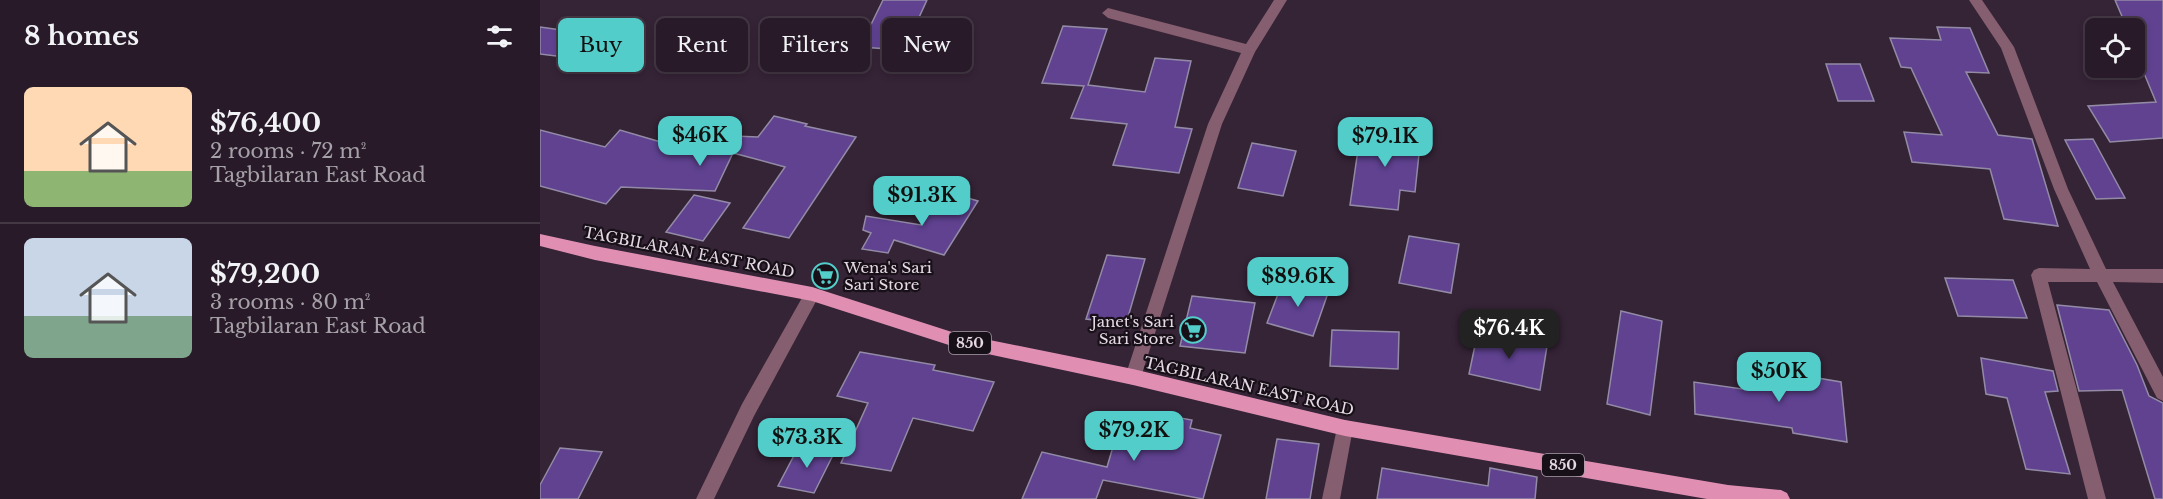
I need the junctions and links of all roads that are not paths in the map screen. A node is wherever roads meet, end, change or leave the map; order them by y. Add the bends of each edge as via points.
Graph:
1 (1281, 0) edge
2 (1975, 0) edge
3 (1108, 13) dead end
4 (1249, 50) junction
5 (540, 240) edge
6 (2101, 275) junction
7 (2163, 276) edge
8 (812, 294) junction
9 (1133, 377) junction
10 (2163, 393) edge
11 (1345, 428) junction
12 (705, 499) edge
13 (1330, 499) edge
14 (1781, 499) edge
15 (2097, 499) edge

1 - 4 street
2 - 6 street via 2007,47 2061,189
3 - 4 street
4 - 9 street via 1215,124
5 - 8 main road, TAGBILARAN EAST ROAD / 850
6 - 7 street
6 - 10 street
6 - 15 street via 2038,275
8 - 9 main road, TAGBILARAN EAST ROAD / 850 via 955,340
8 - 12 street
9 - 11 main road, TAGBILARAN EAST ROAD / 850
11 - 13 street
11 - 14 main road, TAGBILARAN EAST ROAD / 850 via 1728,494

